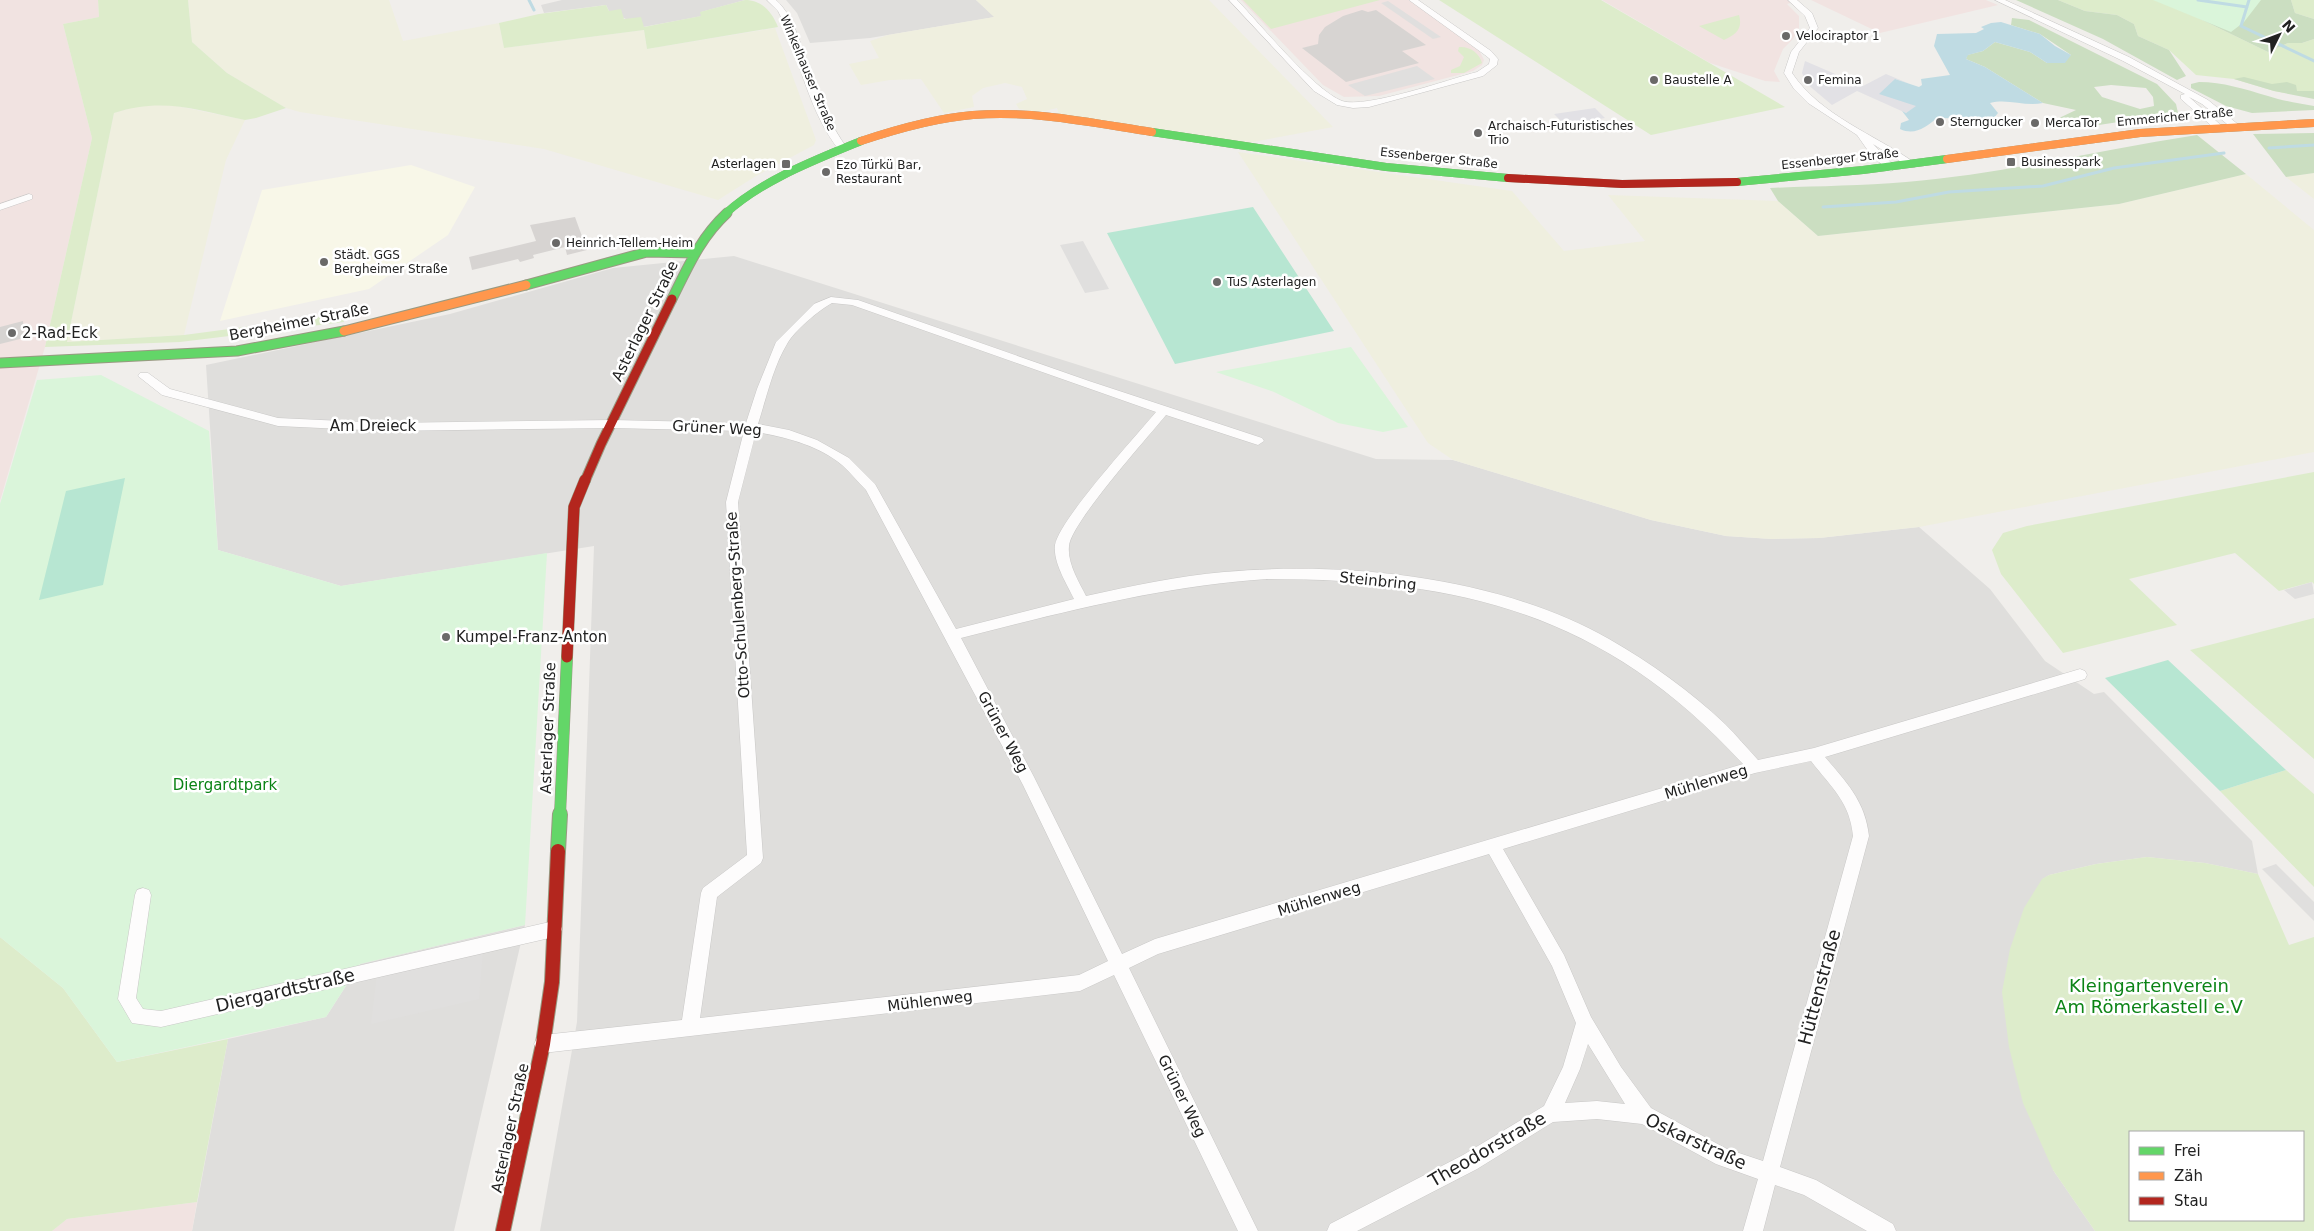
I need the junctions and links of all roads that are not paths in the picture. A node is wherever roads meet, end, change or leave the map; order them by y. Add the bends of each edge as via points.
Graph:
1 (771, 0) edge
2 (1233, 0) edge
3 (1413, 0) edge
4 (1792, 0) edge
5 (1999, 0) edge
6 (2170, 85) junction
7 (2314, 123) edge
8 (2235, 126) junction
9 (2218, 127) junction
10 (1859, 132) junction
11 (2038, 146) joint
12 (842, 148) junction
13 (1912, 165) junction
14 (1891, 168) junction
15 (29, 197) dead end
16 (0, 207) edge
17 (716, 222) junction
18 (694, 233) dead end
19 (673, 242) dead end
20 (647, 252) junction
21 (695, 253) junction
22 (689, 265) junction
23 (598, 267) junction
24 (0, 363) edge
25 (144, 376) dead end
26 (1164, 410) junction
27 (612, 424) junction
28 (751, 427) junction
29 (1258, 441) dead end
30 (1083, 603) junction
31 (952, 635) junction
32 (2080, 675) dead end
33 (1814, 754) junction
34 (1755, 767) junction
35 (1493, 846) junction
36 (144, 894) dead end
37 (554, 929) junction
38 (1118, 964) junction
39 (1586, 1023) junction
40 (690, 1028) junction
41 (544, 1044) junction
42 (1551, 1113) junction
43 (1644, 1115) junction
44 (1768, 1173) junction
45 (503, 1231) edge
46 (1248, 1231) edge
47 (1338, 1231) edge
48 (1753, 1231) edge
49 (1886, 1231) edge

1 - 12 street, Winkelhauser Straße via 784,15 825,118
2 - 3 street via 1317,89 1329,98 1353,105 1387,100 1480,74 1493,65 1494,59 1488,53
4 - 10 street via 1810,15 1814,28 1795,52 1788,73 1795,86 1830,116
5 - 6 street via 2126,59
6 - 8 street via 2205,102
6 - 9 street
7 - 8 main road, Emmericher Straße
8 - 9 main road, Emmericher Straße
9 - 11 main road, Emmericher Straße
10 - 13 street
10 - 14 street via 1874,154
11 - 13 main road, Essenberger Straße
12 - 14 main road, Essenberger Straße via 931,123 995,113 1022,114 1388,167 1482,177 1665,186
12 - 17 main road, Asterlager Straße via 766,186
13 - 14 main road, Essenberger Straße
15 - 16 street
17 - 18 main road
17 - 21 main road, Asterlager Straße
19 - 20 main road
20 - 21 main road, Bergheimer Straße
20 - 23 main road, Bergheimer Straße
21 - 22 main road, Asterlager Straße
22 - 23 main road, Bergheimer Straße via 624,263
22 - 27 main road, Asterlager Straße
23 - 24 main road, Bergheimer Straße via 348,330 237,351
25 - 27 street, Am Dreieck via 166,392 278,422 385,427
26 - 28 street, Otto-Schulenberg-Straße via 854,302 831,300 818,306 782,342
26 - 29 street, Otto-Schulenberg-Straße
26 - 30 street via 1074,520 1062,544 1067,567
27 - 28 street, Grüner Weg
27 - 37 main road, Asterlager Straße via 574,507
28 - 31 street, Grüner Weg via 789,434 814,443 845,462 871,487
28 - 40 street, Otto-Schulenberg-Straße via 732,502 755,858 709,893
30 - 31 street, Steinbring
30 - 34 street, Steinbring via 1148,588 1223,577 1274,574 1377,579 1437,587 1493,600 1546,616 1586,633 1631,661 1685,698 1721,729
31 - 38 street, Grüner Weg via 1029,782
32 - 33 street, Mühlenweg
33 - 34 street, Mühlenweg
33 - 44 street, Hüttenstraße via 1848,796 1859,816 1861,836
34 - 35 street, Mühlenweg
35 - 38 street, Mühlenweg via 1155,947
35 - 39 street via 1558,961
36 - 37 street, Diergardtstraße via 128,998 138,1017 161,1019
37 - 41 main road, Asterlager Straße via 552,982
38 - 40 street, Mühlenweg via 1080,983
38 - 46 street, Grüner Weg
39 - 42 street, Theodorstraße via 1571,1069
39 - 43 street
40 - 41 street, Mühlenweg
41 - 45 main road, Asterlager Straße
42 - 43 street, Oskarstraße via 1597,1110
42 - 47 street, Theodorstraße via 1470,1162
43 - 44 street, Oskarstraße via 1722,1157
44 - 48 street, Hüttenstraße
44 - 49 street, Oskarstraße via 1809,1187

